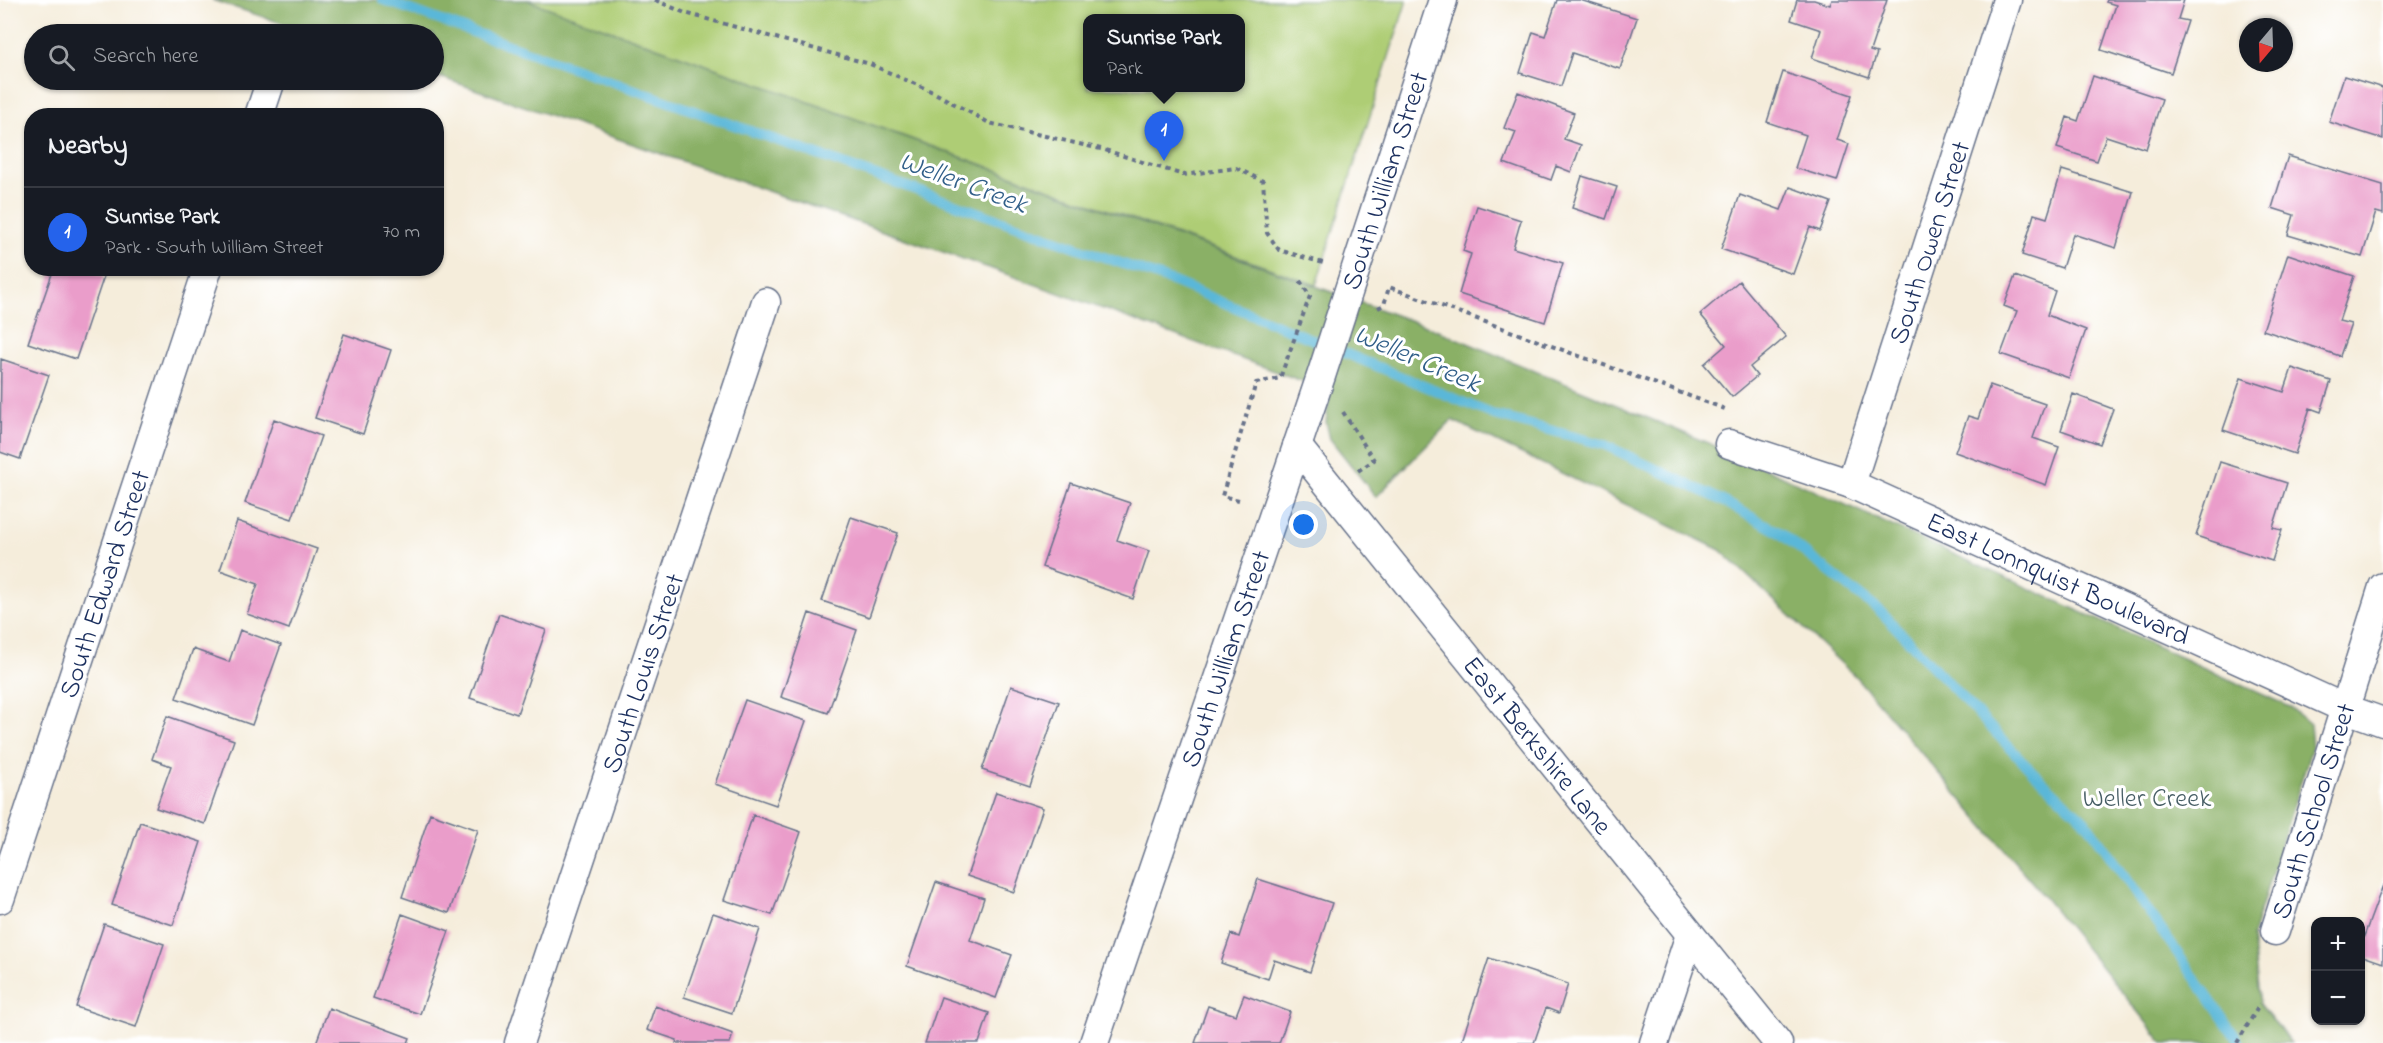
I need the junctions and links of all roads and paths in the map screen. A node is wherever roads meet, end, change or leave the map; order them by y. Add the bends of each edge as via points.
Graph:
1 (655, 0) edge
2 (1443, 0) edge
3 (2007, 0) edge
4 (268, 90) edge
5 (262, 108) edge
6 (1323, 263) dead end
7 (205, 276) edge
8 (1298, 278) dead end
9 (1389, 287) dead end
10 (766, 302) dead end
11 (1339, 405) dead end
12 (1736, 413) dead end
13 (1729, 444) dead end
14 (1298, 446) junction
15 (1358, 472) dead end
16 (1851, 484) junction
17 (1239, 500) dead end
18 (2383, 587) edge
19 (2344, 708) junction
20 (2383, 722) edge
21 (0, 899) edge
22 (2275, 932) dead end
23 (1690, 935) junction
24 (2260, 1004) dead end
25 (519, 1043) edge
26 (1094, 1043) edge
27 (1654, 1043) edge
28 (1778, 1043) edge
29 (2237, 1043) edge

1 - 6 path via 685,13 870,64 989,123 1105,150 1183,175 1236,168 1263,181 1267,232 1279,250
2 - 14 street, South William Street
3 - 16 street, South Owen Street
4 - 5 street
7 - 21 street, South Edward Street
8 - 17 path via 1310,296 1280,378 1256,383 1222,496
9 - 12 path
10 - 25 street, South Louis Street
11 - 15 path via 1374,460
13 - 16 street, East Lonnquist Boulevard
14 - 23 street, East Berkshire Lane
14 - 26 street, South William Street
16 - 19 street, East Lonnquist Boulevard
18 - 19 street, South School Street
19 - 20 street, East Lonnquist Boulevard
19 - 22 street, South School Street
23 - 27 street
23 - 28 street, East Berkshire Lane
24 - 29 path

